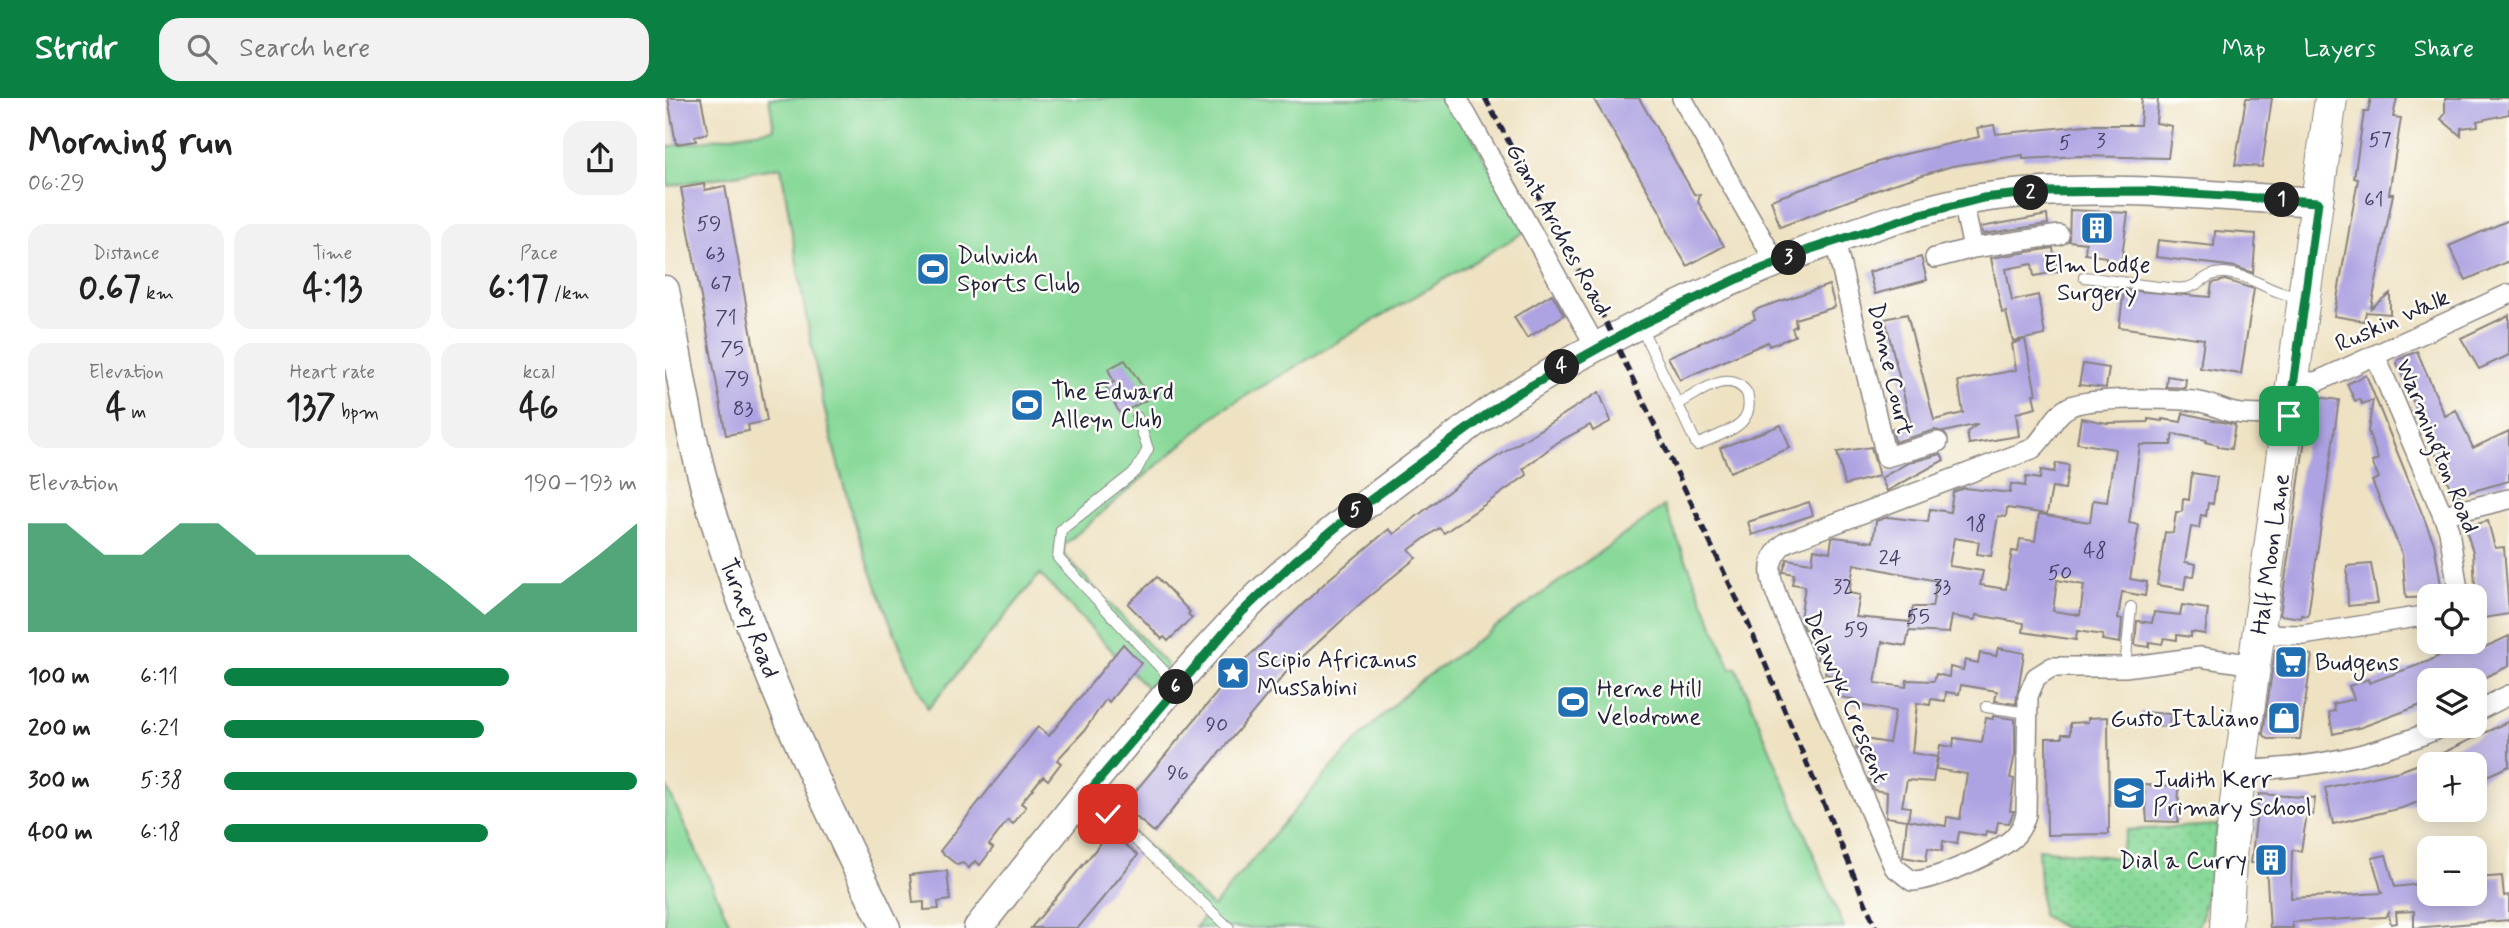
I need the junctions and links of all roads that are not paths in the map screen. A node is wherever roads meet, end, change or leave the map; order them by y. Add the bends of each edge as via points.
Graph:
1 (1457, 98) edge
2 (1682, 98) edge
3 (2331, 98) edge
4 (1963, 202) junction
5 (2318, 202) junction
6 (2059, 235) dead end
7 (1835, 241) junction
8 (1973, 248) junction
9 (1935, 258) dead end
10 (1776, 263) junction
11 (2084, 277) dead end
12 (665, 290) edge
13 (2509, 294) edge
14 (2305, 298) junction
15 (1640, 325) junction
16 (1596, 347) junction
17 (2375, 355) junction
18 (2294, 381) junction
19 (1678, 404) junction
20 (2277, 414) junction
21 (1137, 417) dead end
22 (1938, 442) dead end
23 (2509, 499) edge
24 (2443, 514) junction
25 (2457, 584) edge
26 (2131, 607) dead end
27 (2417, 617) edge
28 (2257, 650) junction
29 (2125, 667) junction
30 (1177, 686) junction
31 (2509, 695) edge
32 (2487, 706) edge
33 (1986, 707) dead end
34 (2028, 713) junction
35 (2417, 737) edge
36 (2240, 770) junction
37 (1087, 794) junction
38 (886, 928) edge
39 (978, 928) edge
40 (1229, 928) edge
41 (2226, 928) edge

1 - 16 street, Giant Arches Road
2 - 10 street
3 - 5 main road, Half Moon Lane
4 - 5 street via 2040,192 2131,191
4 - 7 street
4 - 8 street
5 - 14 main road, Half Moon Lane
6 - 8 street
7 - 10 street
7 - 22 street, Donne Court via 1886,457
8 - 9 street
10 - 15 street
11 - 14 lane via 2187,288 2209,274 2222,273 2243,275 2281,295
12 - 38 street, Turney Road via 704,485 728,563 807,767
13 - 17 street, Ruskin Walk
14 - 18 main road, Half Moon Lane
15 - 16 street
15 - 19 lane
16 - 30 street via 1511,397 1361,507 1241,613
17 - 18 street, Ruskin Walk via 2316,382
17 - 24 street, Warmington Road
18 - 20 main road, Half Moon Lane
19 - 19 lane via 1697,445 1746,421 1750,411 1747,393 1733,381 1723,380
20 - 28 main road, Half Moon Lane
20 - 34 street, Delawyk Crescent via 2236,414 2186,400 2088,402 2070,407 2040,442 2024,453 1800,536 1775,554 1769,570 1772,585 1893,867 1905,878 1931,878 2017,835 2026,814
21 - 30 lane via 1148,449 1136,471 1061,530 1058,558
23 - 24 street
24 - 25 street, Warmington Road
26 - 29 lane
27 - 28 street, Delawyk Crescent via 2302,635
28 - 29 street, Delawyk Crescent
28 - 36 main road, Half Moon Lane
29 - 34 street, Delawyk Crescent via 2046,669 2032,682
30 - 37 street
31 - 32 street
33 - 34 lane
35 - 36 street via 2341,761
36 - 41 main road, Half Moon Lane
37 - 39 street
37 - 40 lane

